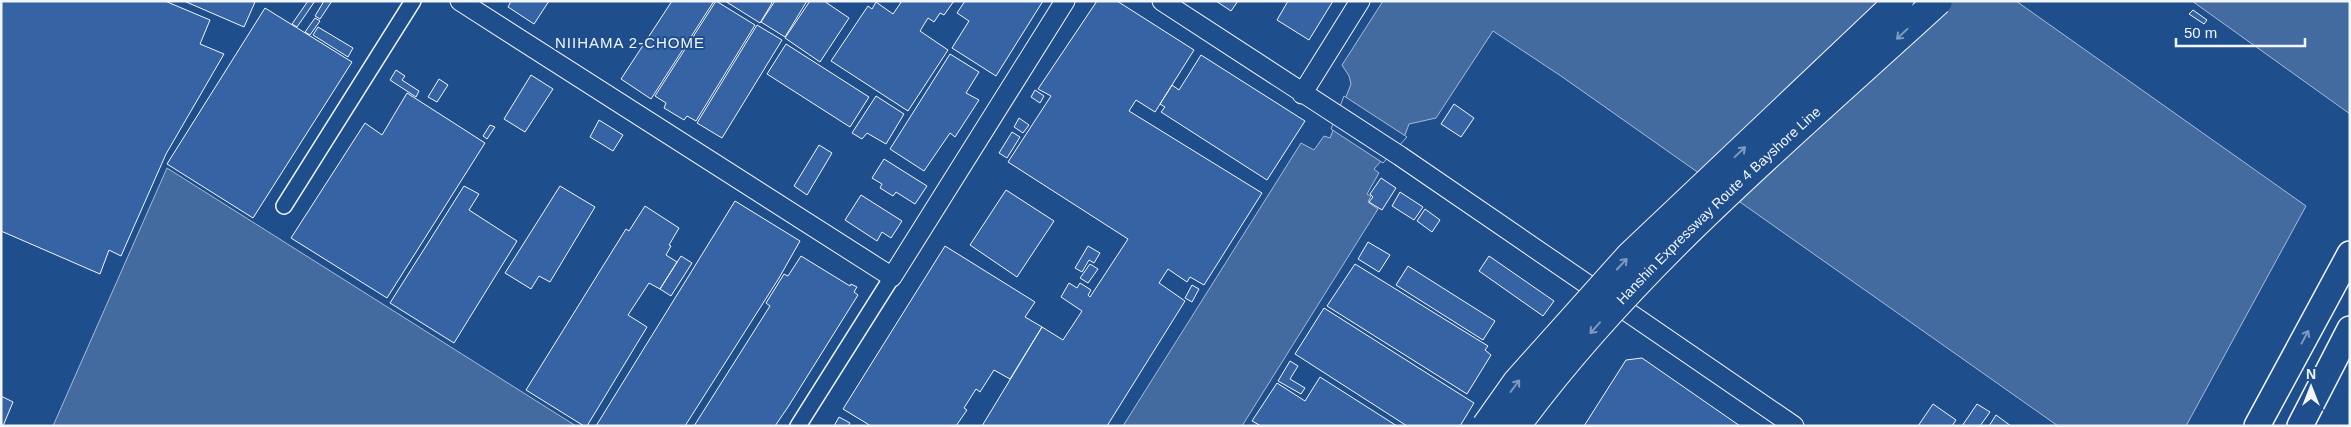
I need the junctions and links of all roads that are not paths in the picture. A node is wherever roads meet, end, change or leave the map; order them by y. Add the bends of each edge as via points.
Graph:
1 (413, 1) edge
2 (460, 1) edge
3 (1065, 1) edge
4 (1162, 1) edge
5 (1360, 1) edge
6 (1900, 1) edge
7 (1938, 1) edge
8 (1302, 94) junction
9 (284, 206) dead end
10 (2350, 254) edge
11 (892, 277) junction
12 (2350, 329) edge
13 (798, 426) edge
14 (1486, 426) edge
15 (1516, 426) edge
16 (1794, 426) edge
17 (2257, 426) edge
18 (2300, 426) edge

1 - 9 street
2 - 11 street
3 - 11 street
4 - 8 street
5 - 8 street
14 -> 6 highway, Hanshin Expressway Route 4 Bayshore Line, bridge via 1517,382 1629,257
7 -> 15 highway, Hanshin Expressway Route 4 Bayshore Line, bridge via 1641,278 1586,338
8 - 16 street via 1400,156
17 -> 10 main road
11 - 13 street
12 - 18 main road

